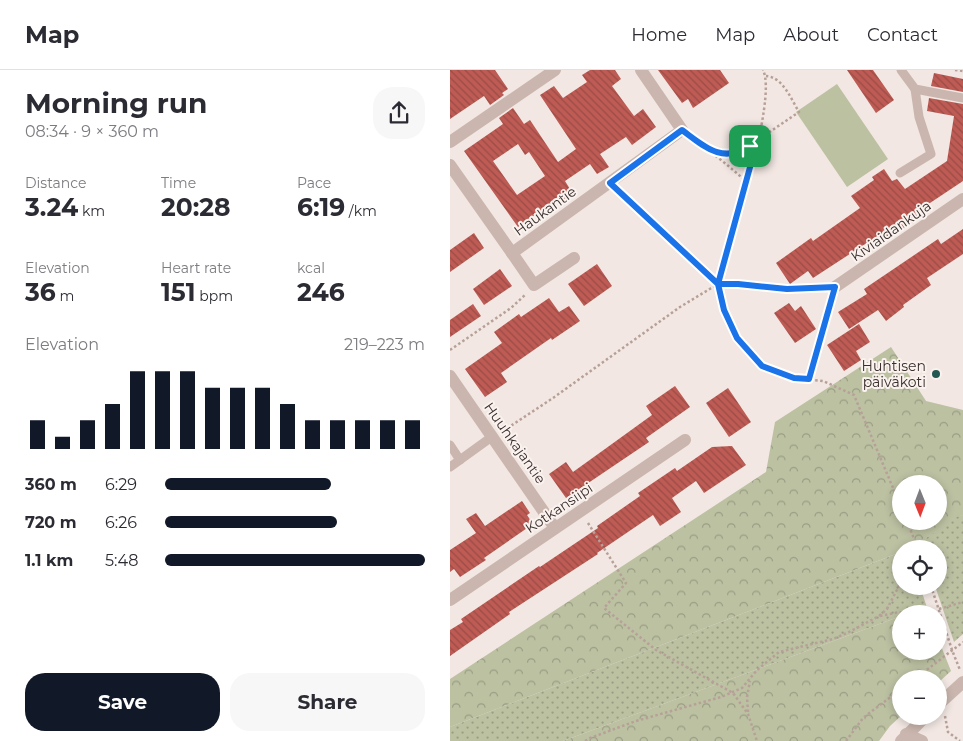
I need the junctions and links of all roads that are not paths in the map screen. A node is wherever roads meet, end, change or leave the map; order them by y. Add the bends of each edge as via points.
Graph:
1 (555, 70) edge
2 (641, 70) edge
3 (901, 70) edge
4 (915, 89) junction
5 (963, 98) edge
6 (450, 142) edge
7 (450, 165) edge
8 (900, 173) dead end
9 (963, 199) edge
10 (512, 253) junction
11 (574, 258) dead end
12 (835, 287) road end
13 (450, 376) edge
14 (493, 437) junction
15 (684, 440) dead end
16 (450, 445) edge
17 (460, 460) junction
18 (450, 467) edge
19 (555, 528) junction
20 (450, 600) edge
21 (963, 682) edge
22 (947, 704) edge
23 (917, 725) edge
24 (904, 738) edge
25 (922, 741) edge

1 - 6 street
2 - 10 street, Haukantie via 682,130
3 - 4 lane
4 - 5 lane
4 - 8 lane via 919,117 931,154
7 - 10 street, Haukantie
9 - 12 street, Kiviaidankuja
10 - 11 street via 534,285
13 - 14 street, Huuhkajantie
14 - 17 lane
14 - 19 street, Huuhkajantie
15 - 19 street, Kotkansiipi
16 - 17 lane
17 - 18 lane
19 - 20 street, Kotkansiipi
21 - 22 street
23 - 24 street
24 - 25 street

